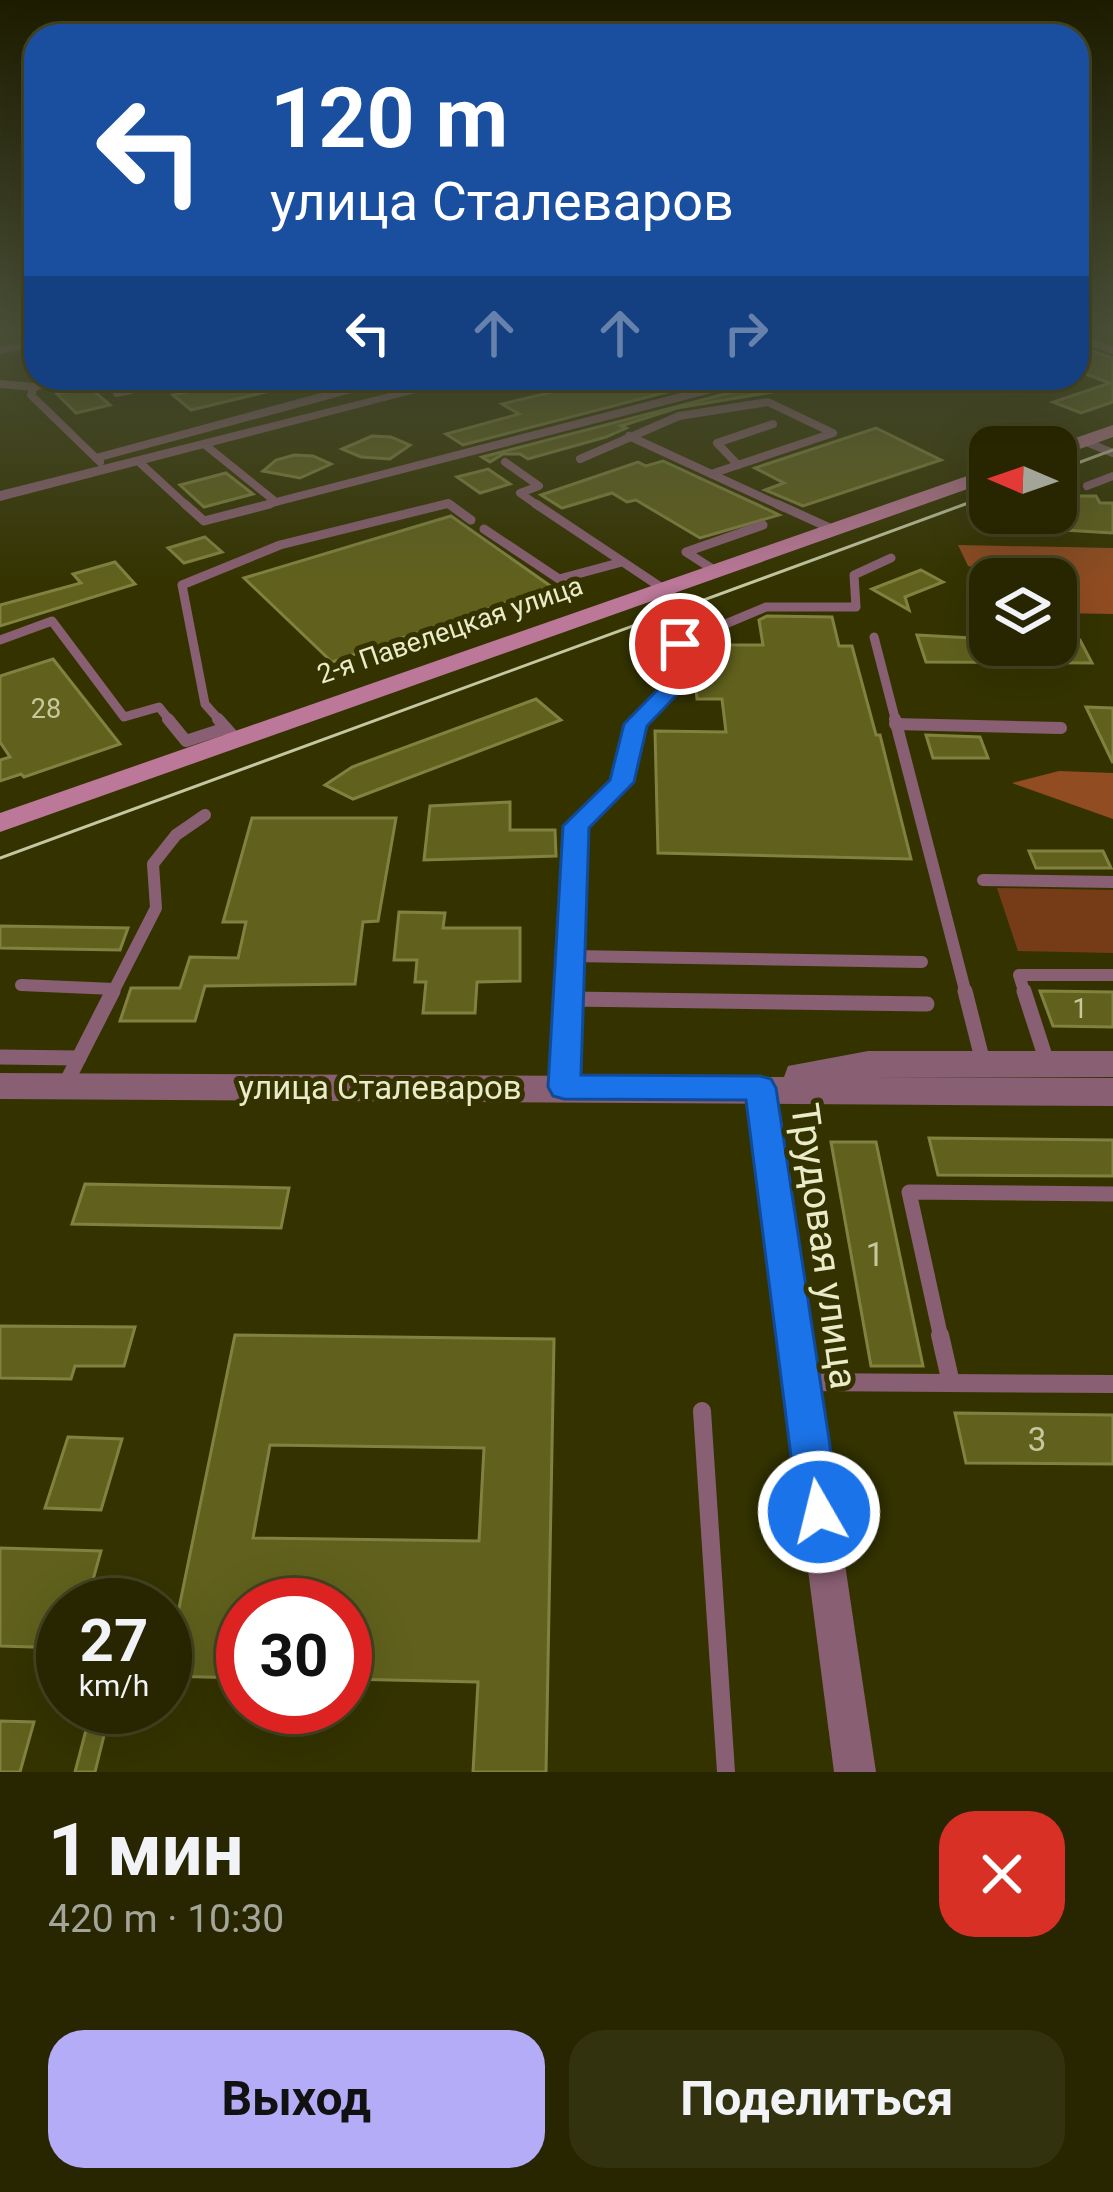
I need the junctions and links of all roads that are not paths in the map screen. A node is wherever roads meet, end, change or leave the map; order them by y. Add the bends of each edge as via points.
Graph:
1 (55, 418) edge
2 (251, 418) edge
3 (308, 418) edge
4 (601, 418) edge
5 (675, 418) edge
6 (801, 418) edge
7 (773, 424) dead end
8 (1113, 431) edge
9 (629, 436) junction
10 (1084, 441) junction
11 (204, 444) junction
12 (1077, 444) edge
13 (1113, 453) edge
14 (580, 459) dead end
15 (138, 461) junction
16 (505, 462) dead end
17 (102, 463) junction
18 (738, 465) junction
19 (711, 474) junction
20 (1113, 476) edge
21 (969, 481) edge
22 (1087, 486) dead end
23 (0, 496) edge
24 (276, 502) junction
25 (471, 520) dead end
26 (763, 525) dead end
27 (484, 529) dead end
28 (832, 529) junction
29 (891, 558) dead end
30 (622, 562) junction
31 (714, 570) junction
32 (662, 588) junction
33 (874, 638) dead end
34 (0, 640) edge
35 (895, 724) junction
36 (1061, 728) dead end
37 (230, 732) junction
38 (206, 814) dead end
39 (0, 823) edge
40 (983, 880) dead end
41 (1113, 882) edge
42 (572, 956) junction
43 (922, 962) dead end
44 (1113, 975) edge
45 (20, 985) dead end
46 (114, 989) junction
47 (571, 999) junction
48 (927, 1004) dead end
49 (0, 1057) edge
50 (983, 1062) junction
51 (1047, 1063) junction
52 (1113, 1064) edge
53 (72, 1072) junction
54 (0, 1086) edge
55 (564, 1087) junction
56 (760, 1088) junction
57 (1113, 1092) edge
58 (1113, 1194) edge
59 (801, 1382) junction
60 (951, 1383) junction
61 (1113, 1384) edge
62 (702, 1411) dead end
63 (726, 1772) edge
64 (856, 1772) edge

1 - 17 lane
2 - 17 lane
3 - 11 street
4 - 24 lane
5 - 9 lane
6 - 18 lane via 833,433
7 - 18 lane via 717,443
8 - 10 main road
9 - 14 lane
9 - 19 lane
10 - 12 main road
10 - 13 lane
11 - 15 street
11 - 24 lane
15 - 17 street
15 - 24 lane via 204,520
16 - 30 lane via 539,486 520,493
17 - 23 street
18 - 19 lane
19 - 28 lane
20 - 22 lane
21 - 28 main road, 2-я Павелецкая улица
25 - 37 lane via 448,503 280,545 182,585 205,704
26 - 31 lane via 686,552
27 - 30 lane via 559,579
28 - 31 main road, 2-я Павелецкая улица
29 - 42 lane via 854,575 856,607 766,607 680,644 678,681 636,724 622,782 576,826
30 - 32 lane
31 - 32 main road, 2-я Павелецкая улица
32 - 37 main road, 2-я Павелецкая улица
33 - 35 lane
34 - 37 lane via 52,622 124,717 159,707 186,741
35 - 36 lane
35 - 50 lane
37 - 39 main road, 2-я Павелецкая улица
38 - 46 lane via 153,864 156,908
40 - 41 lane
42 - 43 lane
42 - 47 lane
44 - 51 lane via 1019,976
45 - 46 lane
46 - 53 lane
47 - 48 lane
47 - 55 lane
49 - 53 lane
50 - 51 street, улица Сталеваров
50 - 56 street, улица Сталеваров via 868,1064
51 - 52 street, улица Сталеваров
53 - 54 street, улица Сталеваров
53 - 55 street, улица Сталеваров
55 - 56 street, улица Сталеваров
56 - 57 street, улица Сталеваров
56 - 59 street, Трудовая улица
58 - 60 lane via 909,1192
59 - 60 lane
59 - 64 street, Трудовая улица
60 - 61 lane
62 - 63 lane

